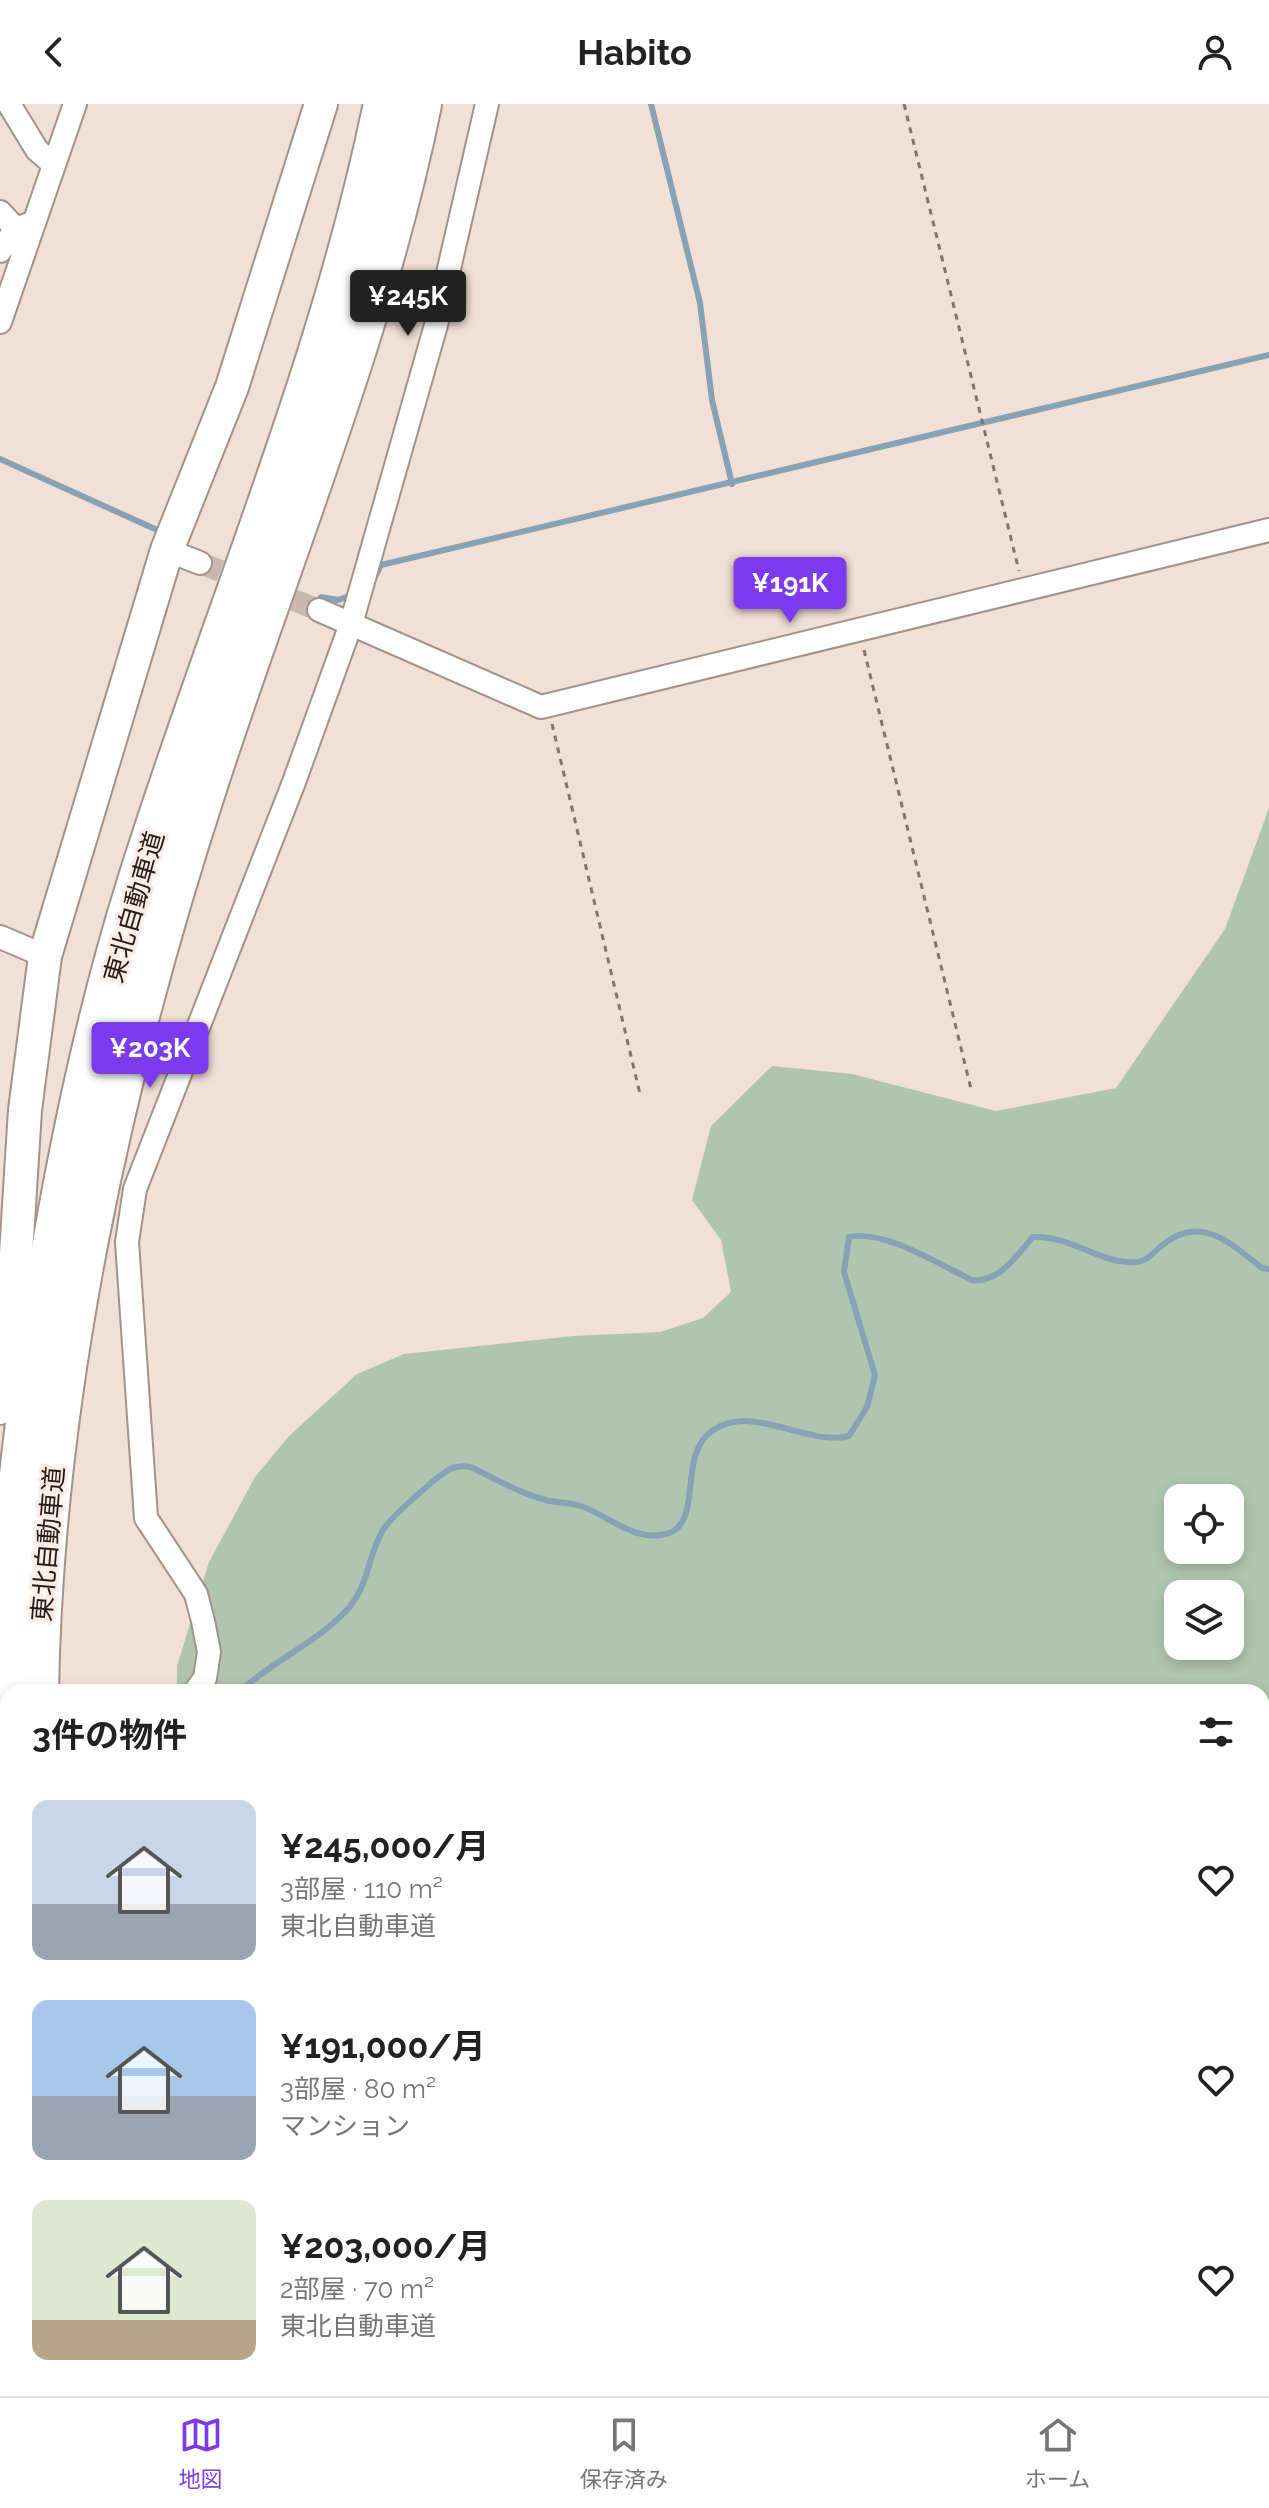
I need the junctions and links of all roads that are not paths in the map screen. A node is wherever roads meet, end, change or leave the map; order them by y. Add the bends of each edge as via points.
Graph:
1 (9, 104) edge
2 (75, 104) edge
3 (321, 104) edge
4 (385, 104) edge
5 (420, 104) edge
6 (487, 104) edge
7 (52, 163) junction
8 (0, 212) edge
9 (24, 226) junction
10 (0, 251) edge
11 (0, 322) edge
12 (1269, 530) edge
13 (167, 550) junction
14 (200, 563) tunnel mouth
15 (319, 610) tunnel mouth
16 (351, 624) junction
17 (0, 937) edge
18 (45, 956) junction
19 (4, 1351) edge
20 (0, 1408) edge
21 (5, 1684) edge
22 (38, 1684) edge
23 (201, 1684) edge

1 - 7 street via 37,150
2 - 7 street
3 - 13 street via 232,387
4 - 21 highway, 東北自動車道 via 318,357 135,894 68,1167 13,1537
5 - 22 highway, 東北自動車道 via 348,363 206,785 141,998 79,1284 49,1526
6 - 16 street via 436,325
7 - 9 street
8 - 9 street
9 - 10 street
9 - 11 street
12 - 16 street via 541,707
13 - 14 street
13 - 18 street
15 - 16 street
16 - 23 street via 135,1189 127,1242 146,1518 196,1594 209,1652
17 - 18 street
18 - 19 street
19 - 20 street

